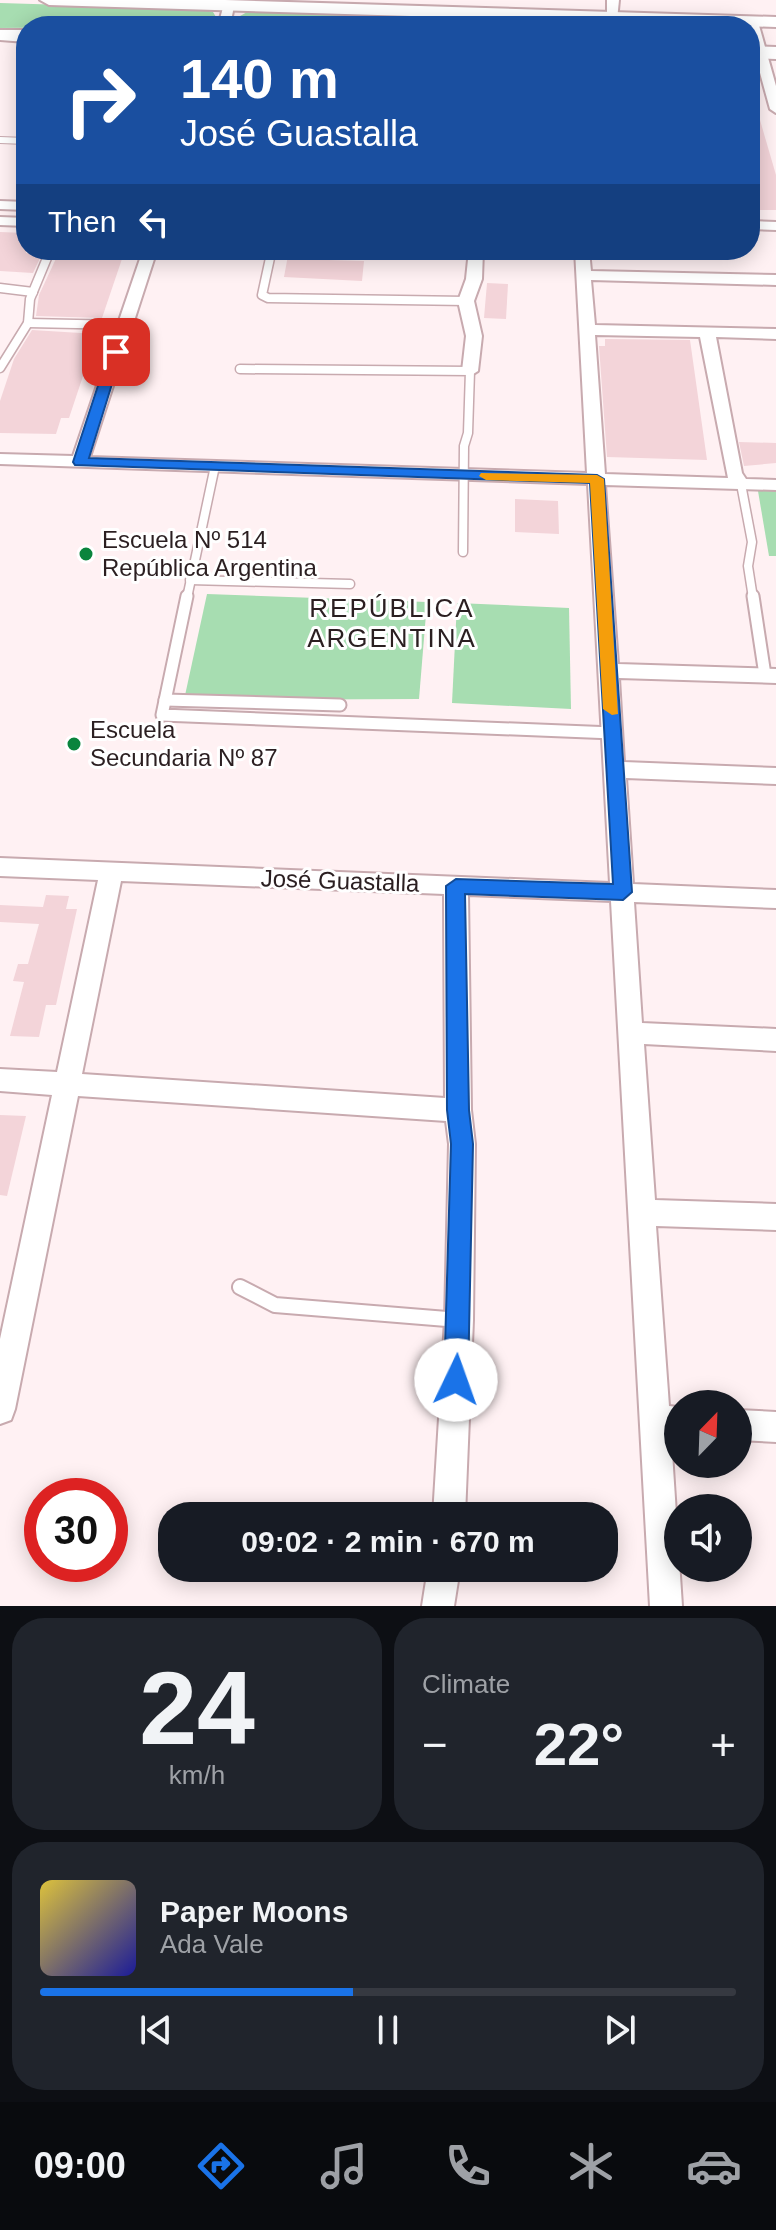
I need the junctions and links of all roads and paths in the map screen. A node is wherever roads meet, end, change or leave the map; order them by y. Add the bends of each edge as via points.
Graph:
1 (49, 0) edge
2 (281, 4) edge
3 (228, 6) junction
4 (613, 9) edge
5 (226, 16) edge
6 (688, 16) edge
7 (762, 52) edge
8 (776, 109) edge
9 (46, 260) edge
10 (147, 260) edge
11 (270, 260) edge
12 (475, 260) edge
13 (583, 260) edge
14 (584, 275) junction
15 (776, 280) edge
16 (0, 288) edge
17 (33, 292) junction
18 (466, 301) junction
19 (28, 323) junction
20 (125, 325) junction
21 (587, 330) junction
22 (707, 332) junction
23 (776, 334) edge
24 (0, 368) edge
25 (240, 369) dead end
26 (470, 371) junction
27 (0, 459) edge
28 (80, 462) junction
29 (215, 466) junction
30 (463, 475) junction
31 (597, 479) junction
32 (741, 484) junction
33 (776, 485) edge
34 (463, 552) dead end
35 (190, 580) junction
36 (350, 584) dead end
37 (610, 671) junction
38 (770, 676) edge
39 (165, 700) junction
40 (340, 705) dead end
41 (613, 733) junction
42 (616, 770) junction
43 (776, 776) edge
44 (0, 867) edge
45 (111, 872) junction
46 (456, 886) junction
47 (623, 892) junction
48 (776, 899) edge
49 (632, 1033) junction
50 (776, 1040) edge
51 (0, 1080) edge
52 (66, 1082) junction
53 (458, 1110) junction
54 (643, 1213) junction
55 (776, 1217) edge
56 (240, 1287) dead end
57 (459, 1320) junction
58 (664, 1396) edge
59 (0, 1409) edge
60 (752, 1426) edge
61 (776, 1427) edge
62 (667, 1478) edge
63 (450, 1502) edge
64 (442, 1582) edge
65 (438, 1606) edge
66 (666, 1606) edge

1 - 3 main road
2 - 3 main road
2 - 4 main road
3 - 5 street
4 - 6 main road
7 - 8 street
9 - 17 lane
10 - 20 street
11 - 18 lane via 262,295 268,298
12 - 18 street
13 - 14 street
14 - 15 street
14 - 21 street
16 - 17 lane
17 - 19 lane
18 - 26 street via 474,336
19 - 20 lane
19 - 24 lane
20 - 28 street
21 - 22 street
21 - 31 street
22 - 23 street
22 - 32 street via 733,473
25 - 26 lane
26 - 30 lane
27 - 28 street
28 - 29 street
29 - 30 street
29 - 35 lane
30 - 31 street
30 - 34 lane
31 - 32 street
31 - 37 street
32 - 33 street
32 - 38 lane via 752,542 748,566
35 - 36 lane
35 - 39 lane
37 - 38 street
37 - 41 street
39 - 40 lane
39 - 41 lane via 162,715
41 - 42 street
42 - 43 street
42 - 47 street
44 - 45 street, José Guastalla
45 - 46 street, José Guastalla
45 - 52 street
46 - 47 street, José Guastalla
46 - 53 street
47 - 48 street, José Guastalla
47 - 49 street
49 - 50 street
49 - 54 street
51 - 52 street
52 - 53 street
52 - 59 street
53 - 57 street
54 - 55 street
54 - 58 street
56 - 57 lane via 275,1305
57 - 63 street
60 - 61 street
62 - 66 street
64 - 65 street

